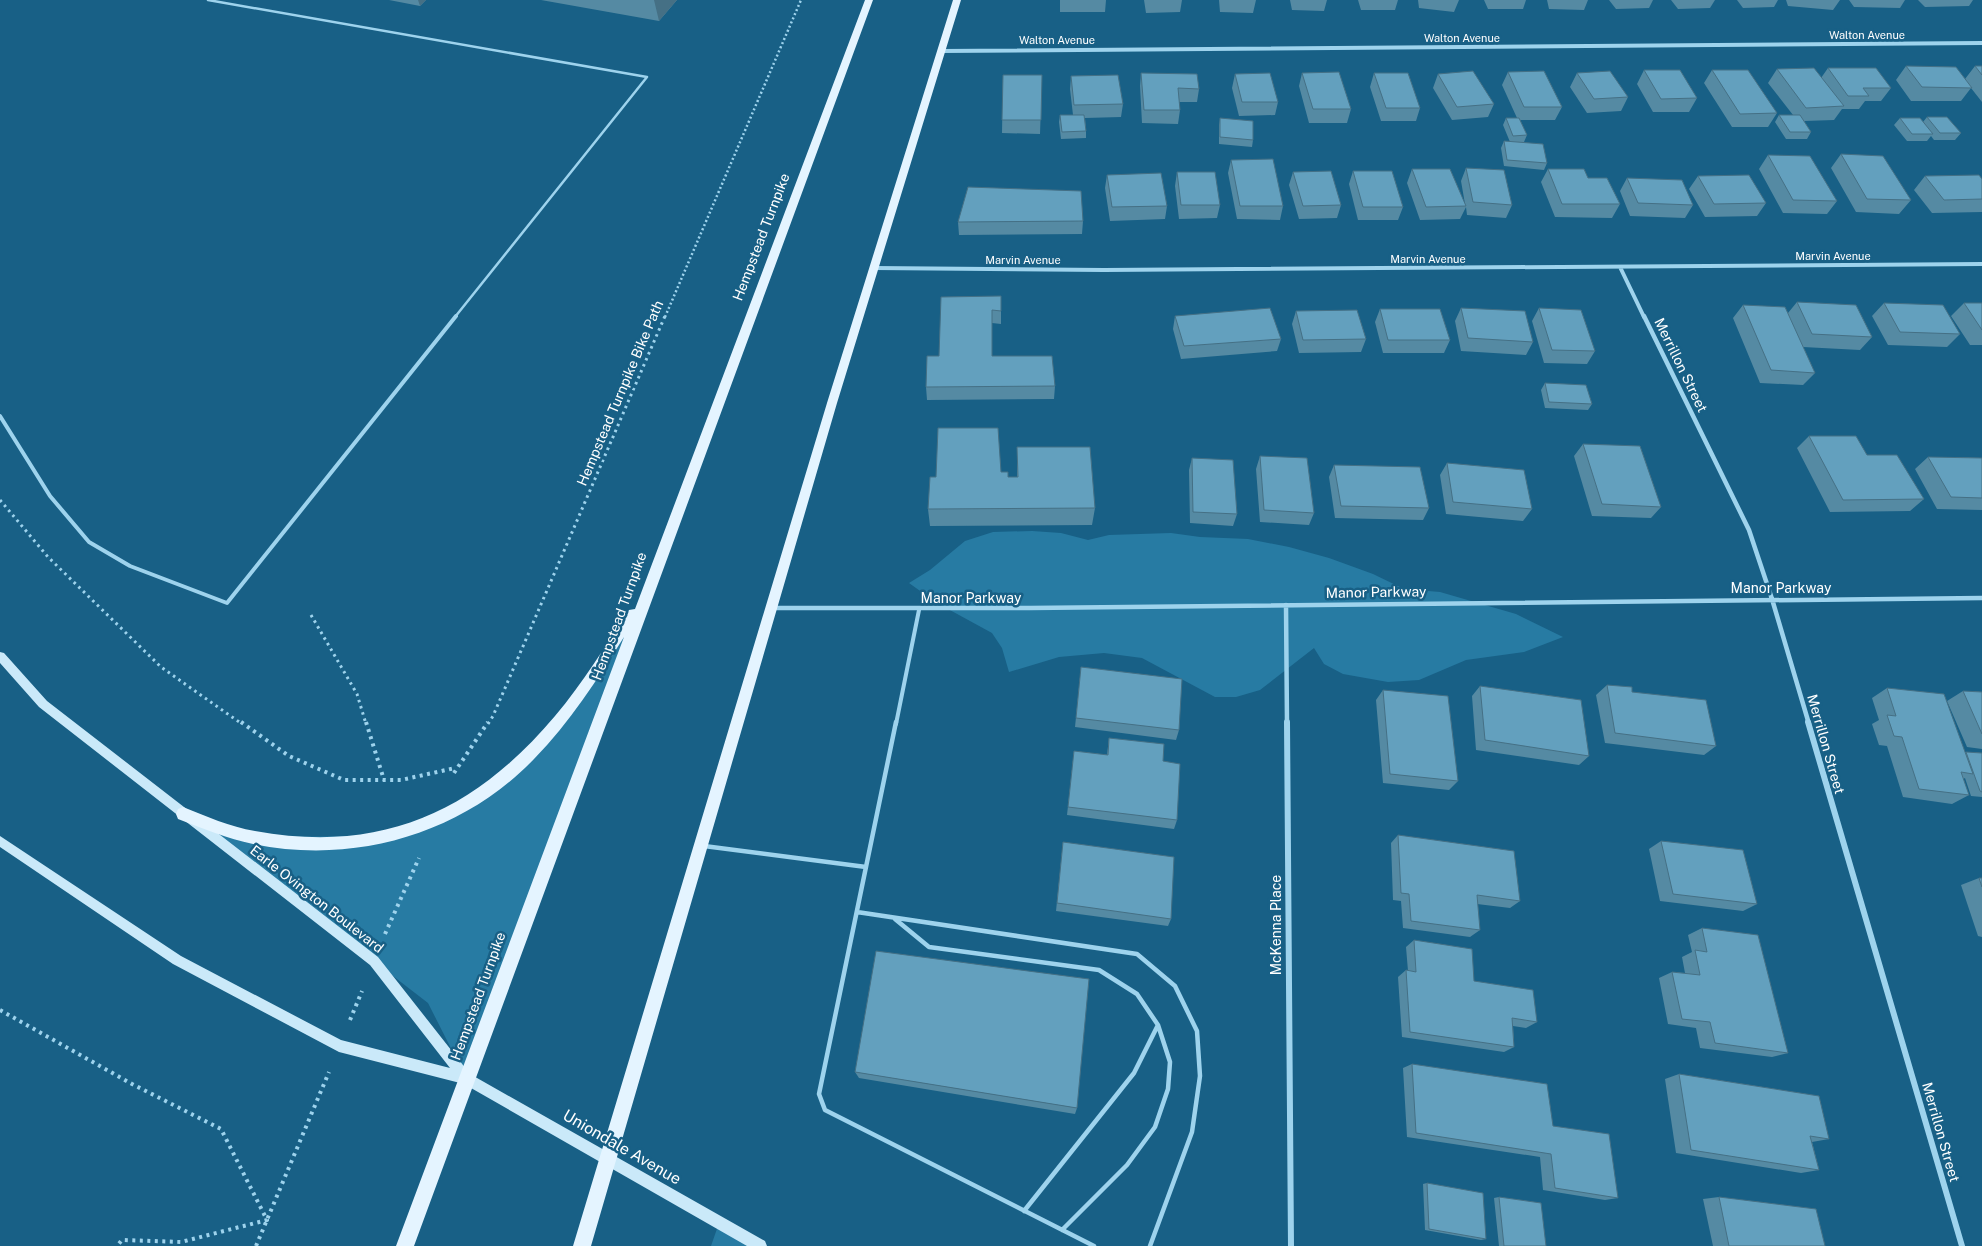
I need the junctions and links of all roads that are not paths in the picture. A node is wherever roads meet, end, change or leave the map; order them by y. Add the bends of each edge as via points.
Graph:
1 (208, 0) edge
2 (869, 0) edge
3 (957, 0) edge
4 (1982, 43) edge
5 (941, 51) junction
6 (1982, 264) edge
7 (1620, 267) junction
8 (873, 268) junction
9 (0, 416) edge
10 (645, 598) junction
11 (1982, 598) edge
12 (1772, 599) junction
13 (1286, 605) junction
14 (771, 608) junction
15 (919, 610) junction
16 (0, 656) edge
17 (183, 814) junction
18 (0, 841) edge
19 (701, 845) junction
20 (866, 867) junction
21 (857, 912) junction
22 (893, 918) junction
23 (1158, 1025) junction
24 (466, 1078) junction
25 (606, 1159) junction
26 (1024, 1211) junction
27 (1062, 1230) junction
28 (405, 1246) edge
29 (582, 1246) edge
30 (760, 1246) edge
31 (1094, 1246) edge
32 (1150, 1246) edge
33 (1291, 1246) edge
34 (1962, 1246) edge

1 - 9 lane via 647,76 227,603 130,566 89,542 50,496
2 - 10 main road, Hempstead Turnpike
3 - 5 main road
4 - 5 street, Walton Avenue
5 - 8 main road
6 - 7 street, Marvin Avenue
7 - 8 street, Marvin Avenue
7 - 12 street, Merrillon Street via 1749,530
8 - 14 main road
10 - 17 main road via 560,720 523,762 477,800 440,821 394,836 350,842 300,843 253,837
10 - 24 main road, Hempstead Turnpike
11 - 12 street, Manor Parkway
12 - 13 street, Manor Parkway
12 - 34 street, Merrillon Street
13 - 15 street, Manor Parkway
13 - 33 street, McKenna Place
14 - 15 street, Manor Parkway
14 - 19 main road
15 - 20 lane
16 - 17 main road, Earle Ovington Boulevard via 43,704
17 - 24 main road, Earle Ovington Boulevard via 374,962
18 - 24 main road via 177,960 339,1046
19 - 20 lane
19 - 25 main road
20 - 21 lane
21 - 22 lane
21 - 26 lane via 819,1094 825,1110
22 - 23 lane via 930,946 1100,970 1136,994
22 - 32 lane via 1137,954 1175,986 1197,1031 1200,1076 1192,1132
23 - 26 lane via 1134,1073
23 - 27 lane via 1170,1062 1168,1089 1154,1127 1127,1165
24 - 25 main road, Uniondale Avenue
24 - 28 main road, Hempstead Turnpike
25 - 29 main road
25 - 30 main road, Uniondale Avenue
26 - 27 lane
27 - 31 lane

